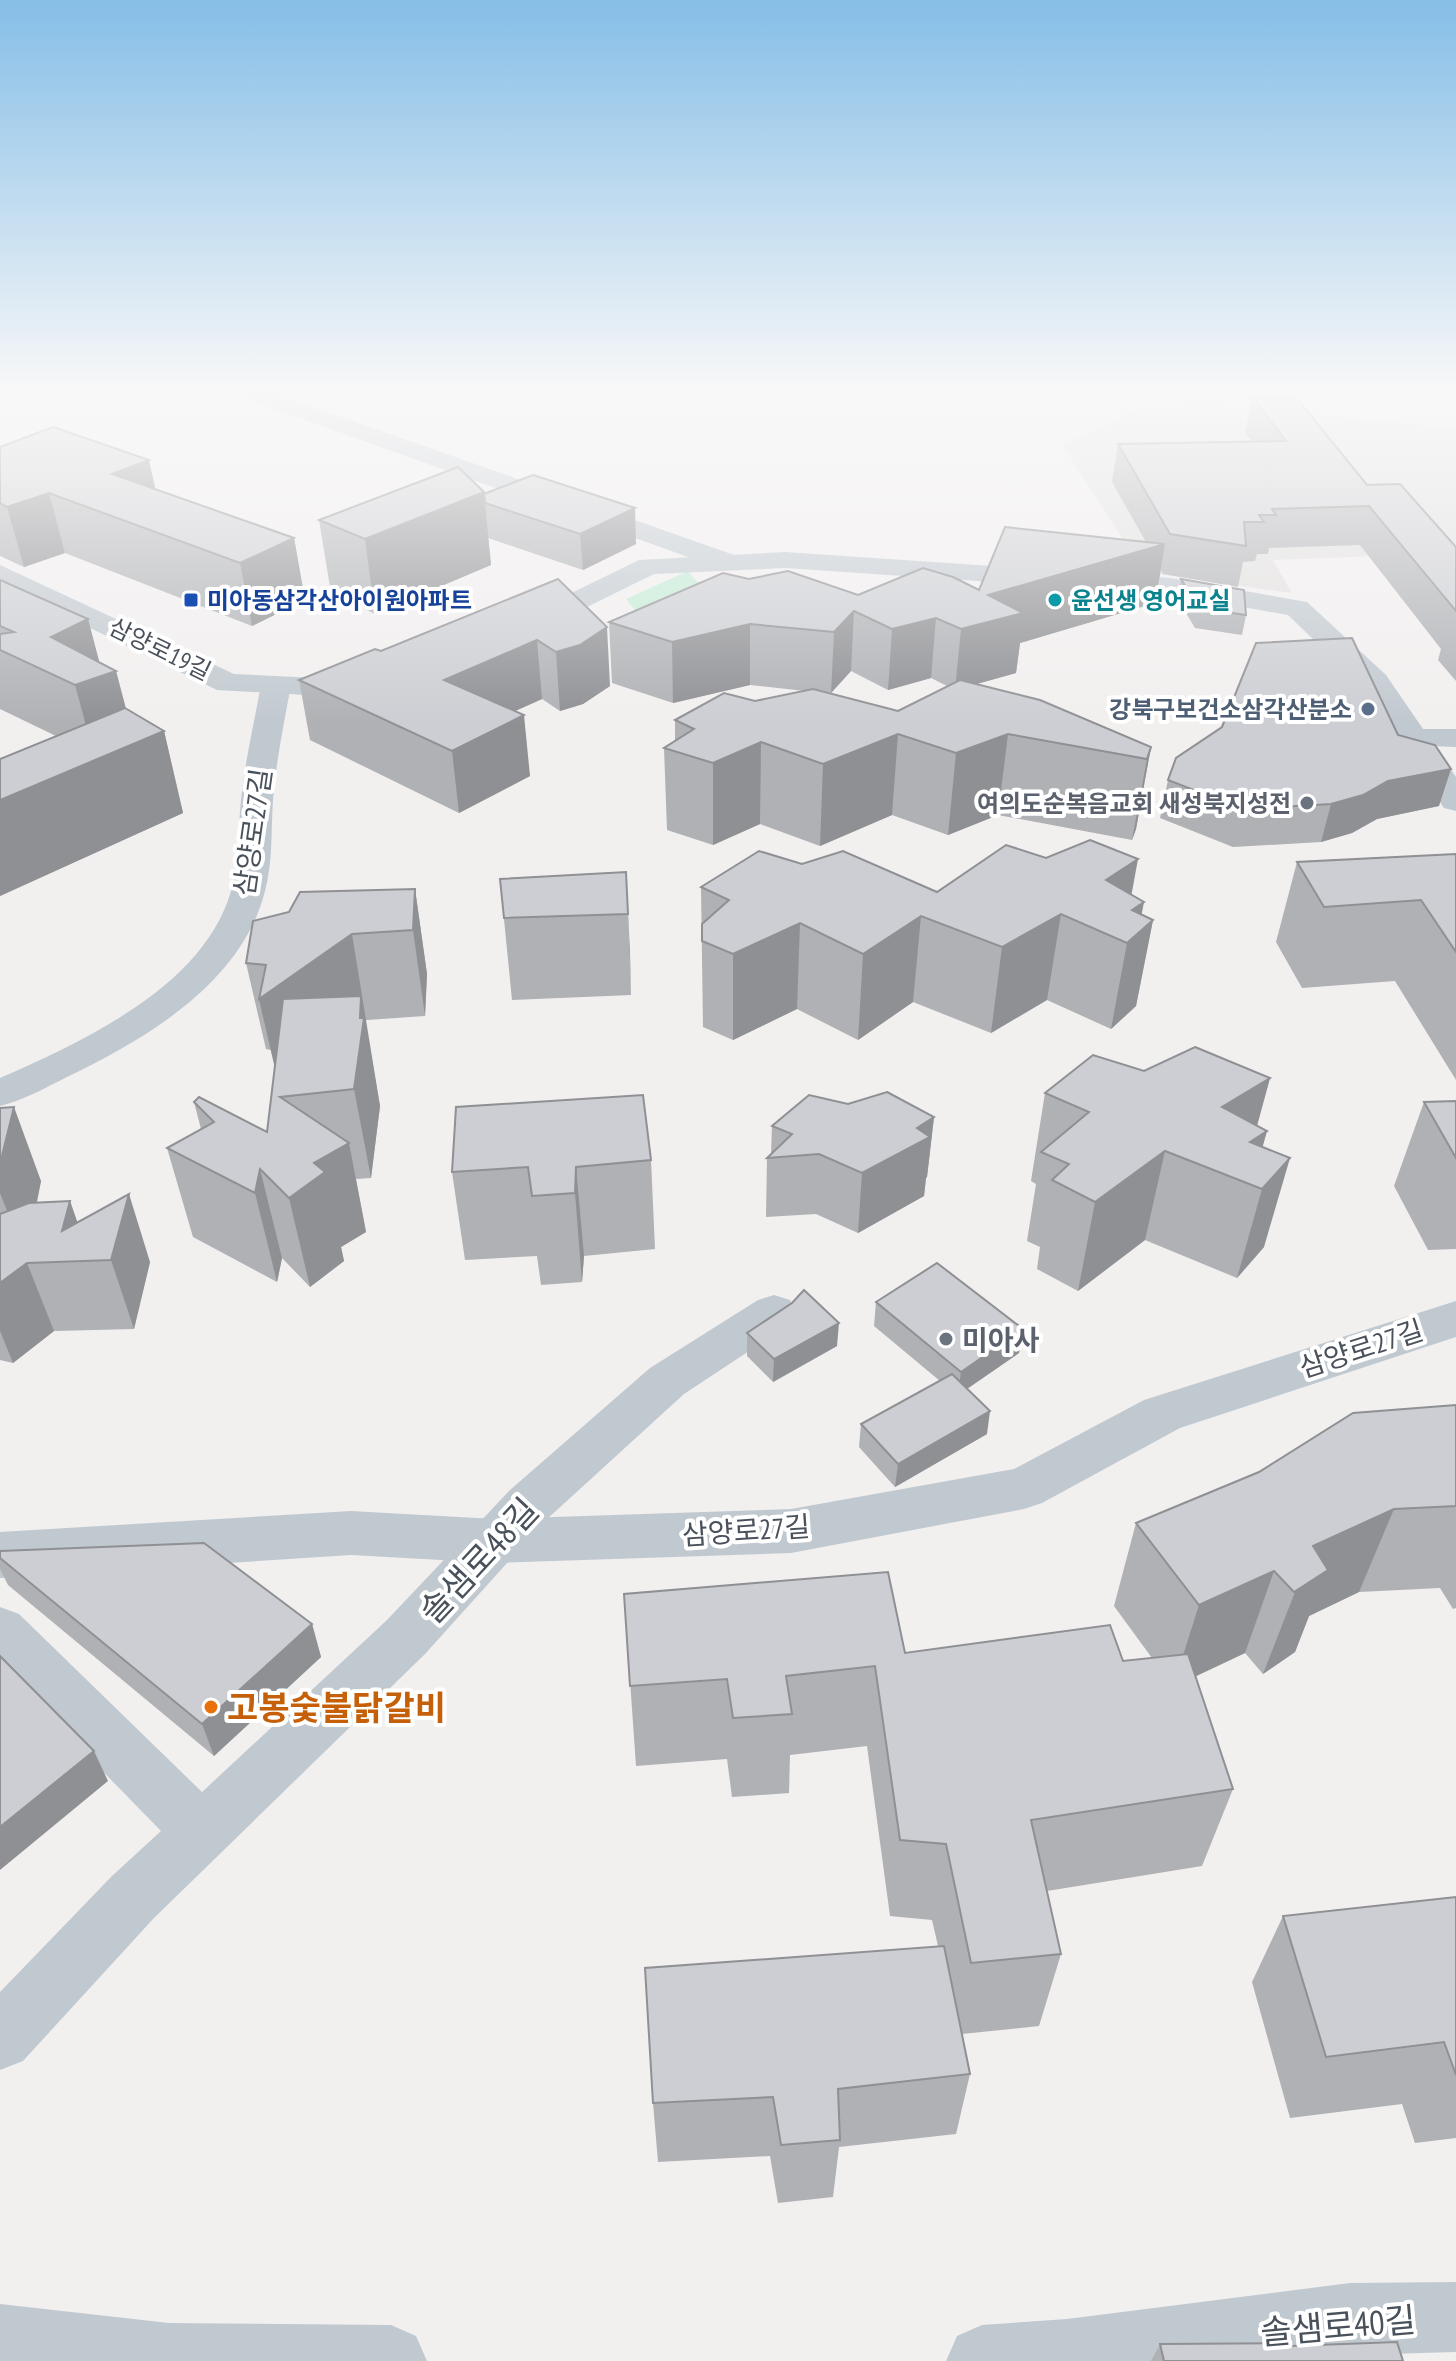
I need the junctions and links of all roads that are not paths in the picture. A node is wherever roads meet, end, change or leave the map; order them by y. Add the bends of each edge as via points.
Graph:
1 (565, 504) edge
2 (728, 562) junction
3 (0, 573) edge
4 (495, 641) edge
5 (386, 680) edge
6 (276, 685) junction
7 (1412, 738) junction
8 (1456, 738) edge
9 (1456, 801) edge
10 (0, 1093) edge
11 (774, 1312) edge
12 (1456, 1319) edge
13 (495, 1541) junction
14 (0, 1555) edge
15 (0, 1630) edge
16 (202, 1832) junction
17 (6, 2019) edge
18 (1456, 2317) edge
19 (0, 2340) edge
20 (1291, 2344) edge
21 (391, 2361) edge
22 (982, 2361) edge

1 - 2 street
2 - 4 street via 649,566
2 - 7 street via 785,560 1171,586 1297,608 1375,682
3 - 6 street, 삼양로19길 via 228,683
5 - 6 street, 삼양로19길 via 359,689
6 - 10 street, 삼양로27길 via 247,893 223,950 167,1005
7 - 8 street
7 - 9 street
11 - 13 street, 솔샘로48길 via 667,1381
12 - 13 street, 삼양로27길 via 1162,1414 1024,1488 791,1531
13 - 14 street, 삼양로27길 via 351,1533
13 - 16 street, 솔샘로48길 via 406,1637
15 - 16 street
16 - 17 street, 솔샘로48길
18 - 20 street, 솔샘로40길 via 1350,2319
19 - 21 street via 169,2359
20 - 22 street, 솔샘로40길

